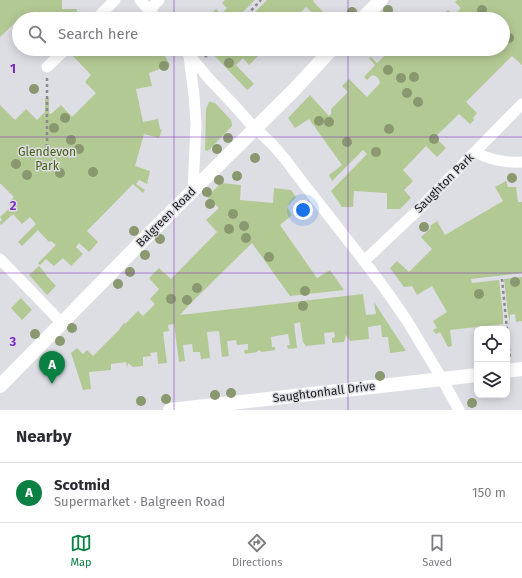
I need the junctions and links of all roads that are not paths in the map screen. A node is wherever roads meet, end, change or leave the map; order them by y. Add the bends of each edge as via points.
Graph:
1 (115, 0) edge
2 (140, 0) edge
3 (159, 0) edge
4 (381, 0) edge
5 (149, 10) joint
6 (103, 12) edge
7 (369, 12) edge
8 (59, 56) edge
9 (187, 56) edge
10 (189, 56) edge
11 (326, 56) edge
12 (47, 68) road end
13 (522, 104) edge
14 (256, 128) junction
15 (475, 152) junction
16 (522, 162) edge
17 (193, 191) junction
18 (0, 259) edge
19 (364, 261) junction
20 (62, 323) junction
21 (474, 375) edge
22 (442, 379) junction
23 (0, 386) edge
24 (170, 410) edge
25 (459, 410) edge

1 - 6 street
2 - 5 street
3 - 5 street
4 - 7 street
8 - 12 street
9 - 17 street via 196,124
10 - 14 street
11 - 14 street, Balgreen Road
13 - 15 street, Saughton Park
14 - 17 street, Balgreen Road
14 - 19 street via 285,159
15 - 16 street via 495,160
15 - 19 street, Saughton Park
17 - 20 street, Balgreen Road
18 - 20 street
19 - 22 street via 406,319
20 - 23 street, Balgreen Road
21 - 22 street, Saughtonhall Drive
22 - 24 street, Saughtonhall Drive
22 - 25 street

